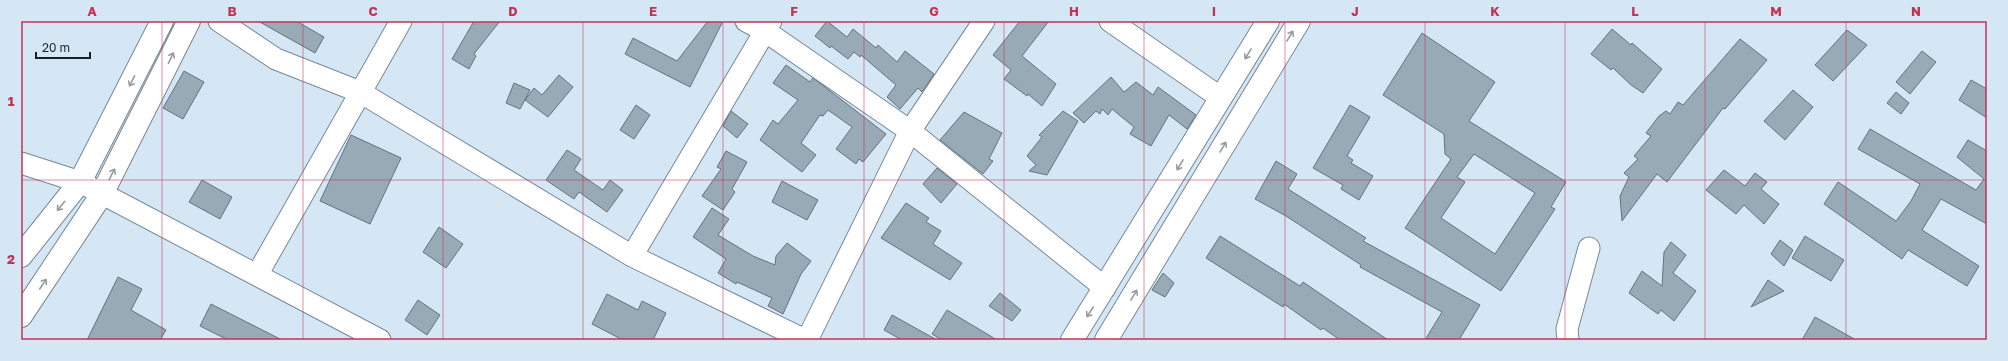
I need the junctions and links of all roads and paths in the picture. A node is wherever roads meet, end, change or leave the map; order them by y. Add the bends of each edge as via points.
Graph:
1 (162, 21) edge
2 (189, 21) edge
3 (219, 21) edge
4 (401, 21) edge
5 (746, 21) edge
6 (984, 21) edge
7 (1110, 21) edge
8 (1268, 21) edge
9 (1299, 21) edge
10 (768, 26) edge
11 (360, 92) junction
12 (1221, 98) junction
13 (910, 131) junction
14 (21, 163) edge
15 (80, 182) junction
16 (102, 194) junction
17 (1589, 248) dead end
18 (21, 256) edge
19 (632, 256) junction
20 (257, 275) junction
21 (1105, 288) junction
22 (21, 316) edge
23 (380, 340) edge
24 (806, 340) edge
25 (1072, 340) edge
26 (1106, 340) edge
27 (1568, 340) edge

1 -> 15 main road
16 -> 2 main road
3 - 11 street via 276,59
4 - 11 street
5 - 10 street
6 - 13 street
7 - 12 street
8 -> 12 main road
26 -> 9 main road
10 - 13 street
10 - 19 street
11 - 19 street
11 - 20 street
12 -> 21 main road
13 - 21 street
13 - 24 street
14 - 15 street
15 - 16 street
15 -> 18 main road
16 - 20 street
22 -> 16 main road
17 - 27 street via 1567,329
19 - 24 street
20 - 23 street
21 -> 25 main road

